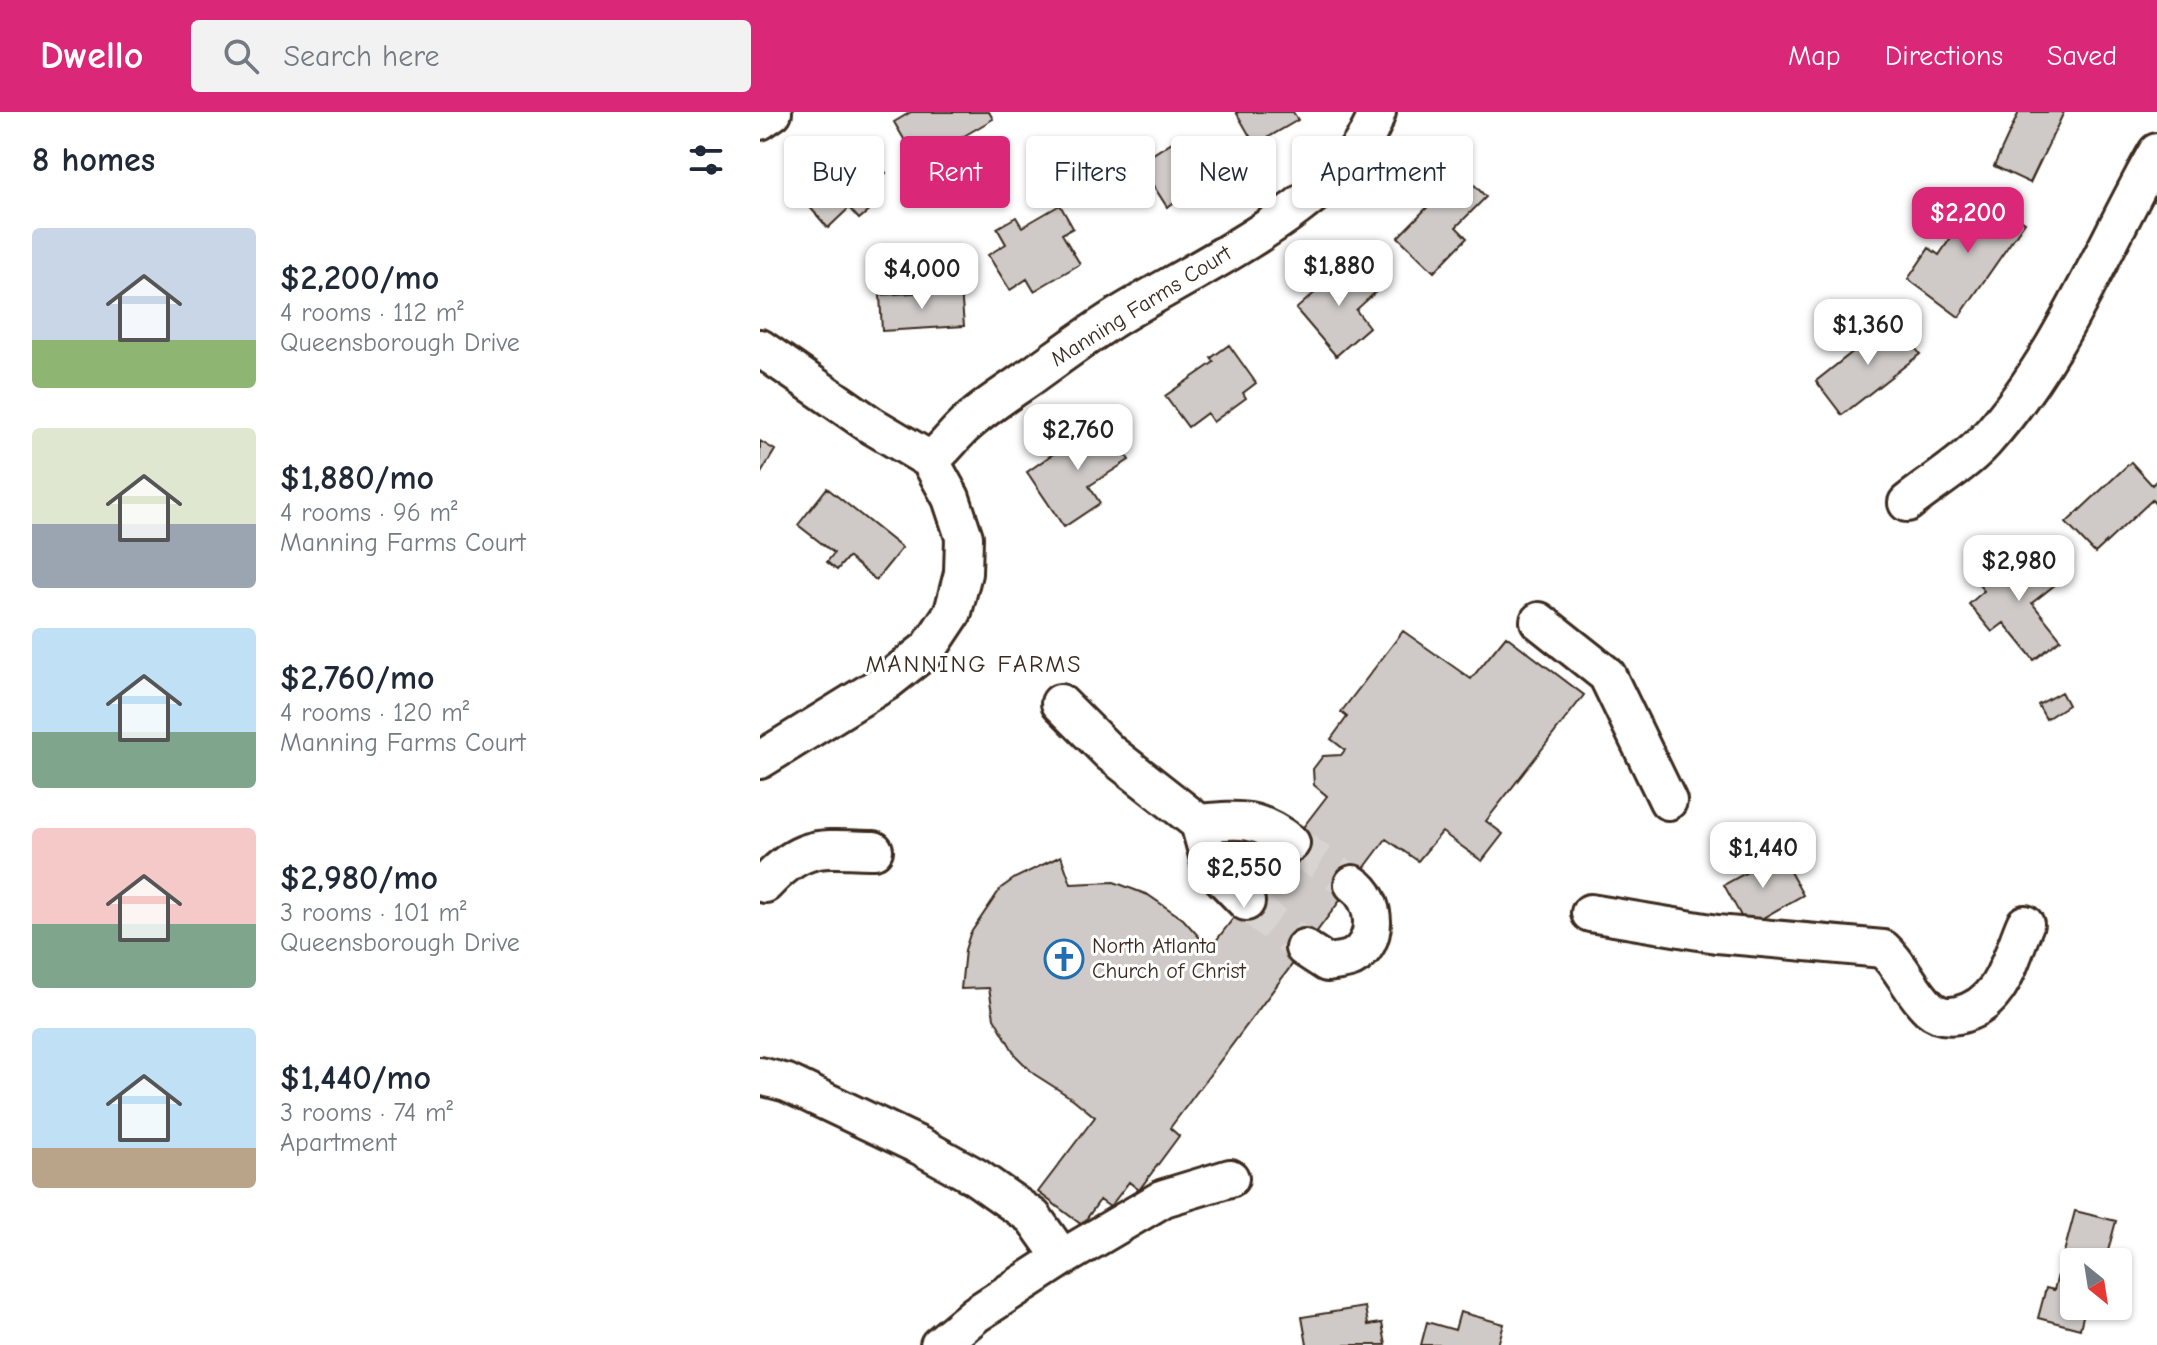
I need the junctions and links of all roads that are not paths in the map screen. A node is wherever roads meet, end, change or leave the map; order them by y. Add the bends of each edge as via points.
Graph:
1 (773, 112) edge
2 (1377, 112) edge
3 (760, 121) edge
4 (2157, 152) edge
5 (760, 348) edge
6 (930, 460) junction
7 (1907, 503) dead end
8 (1539, 621) dead end
9 (1060, 703) dead end
10 (760, 760) edge
11 (1668, 801) dead end
12 (1199, 823) junction
13 (1291, 843) tunnel mouth
14 (874, 850) dead end
15 (765, 884) dead end
16 (1353, 884) tunnel mouth
17 (1246, 902) tunnel mouth
18 (1590, 913) dead end
19 (2025, 924) dead end
20 (1304, 948) tunnel mouth
21 (760, 1076) edge
22 (1230, 1178) dead end
23 (1062, 1258) junction
24 (939, 1345) edge

1 - 3 street
2 - 6 street, Manning Farms Court via 1355,153 1275,223 1117,317 961,428
4 - 7 street via 2030,387 1982,444
5 - 6 street
6 - 10 street via 964,537 963,573 953,612 929,648 886,682
8 - 11 street via 1607,675
9 - 12 street via 1110,753
12 - 13 street via 1237,819 1269,827
12 - 17 street via 1211,866
14 - 15 street via 814,848 784,864
16 - 20 street via 1366,893 1370,908 1372,931 1363,948 1352,958 1327,963
18 - 19 street via 1717,934 1883,949 1930,1009 1947,1017 1973,1011 1996,993
21 - 23 street via 787,1083 976,1177 1033,1217
22 - 23 street via 1164,1198
23 - 24 street

